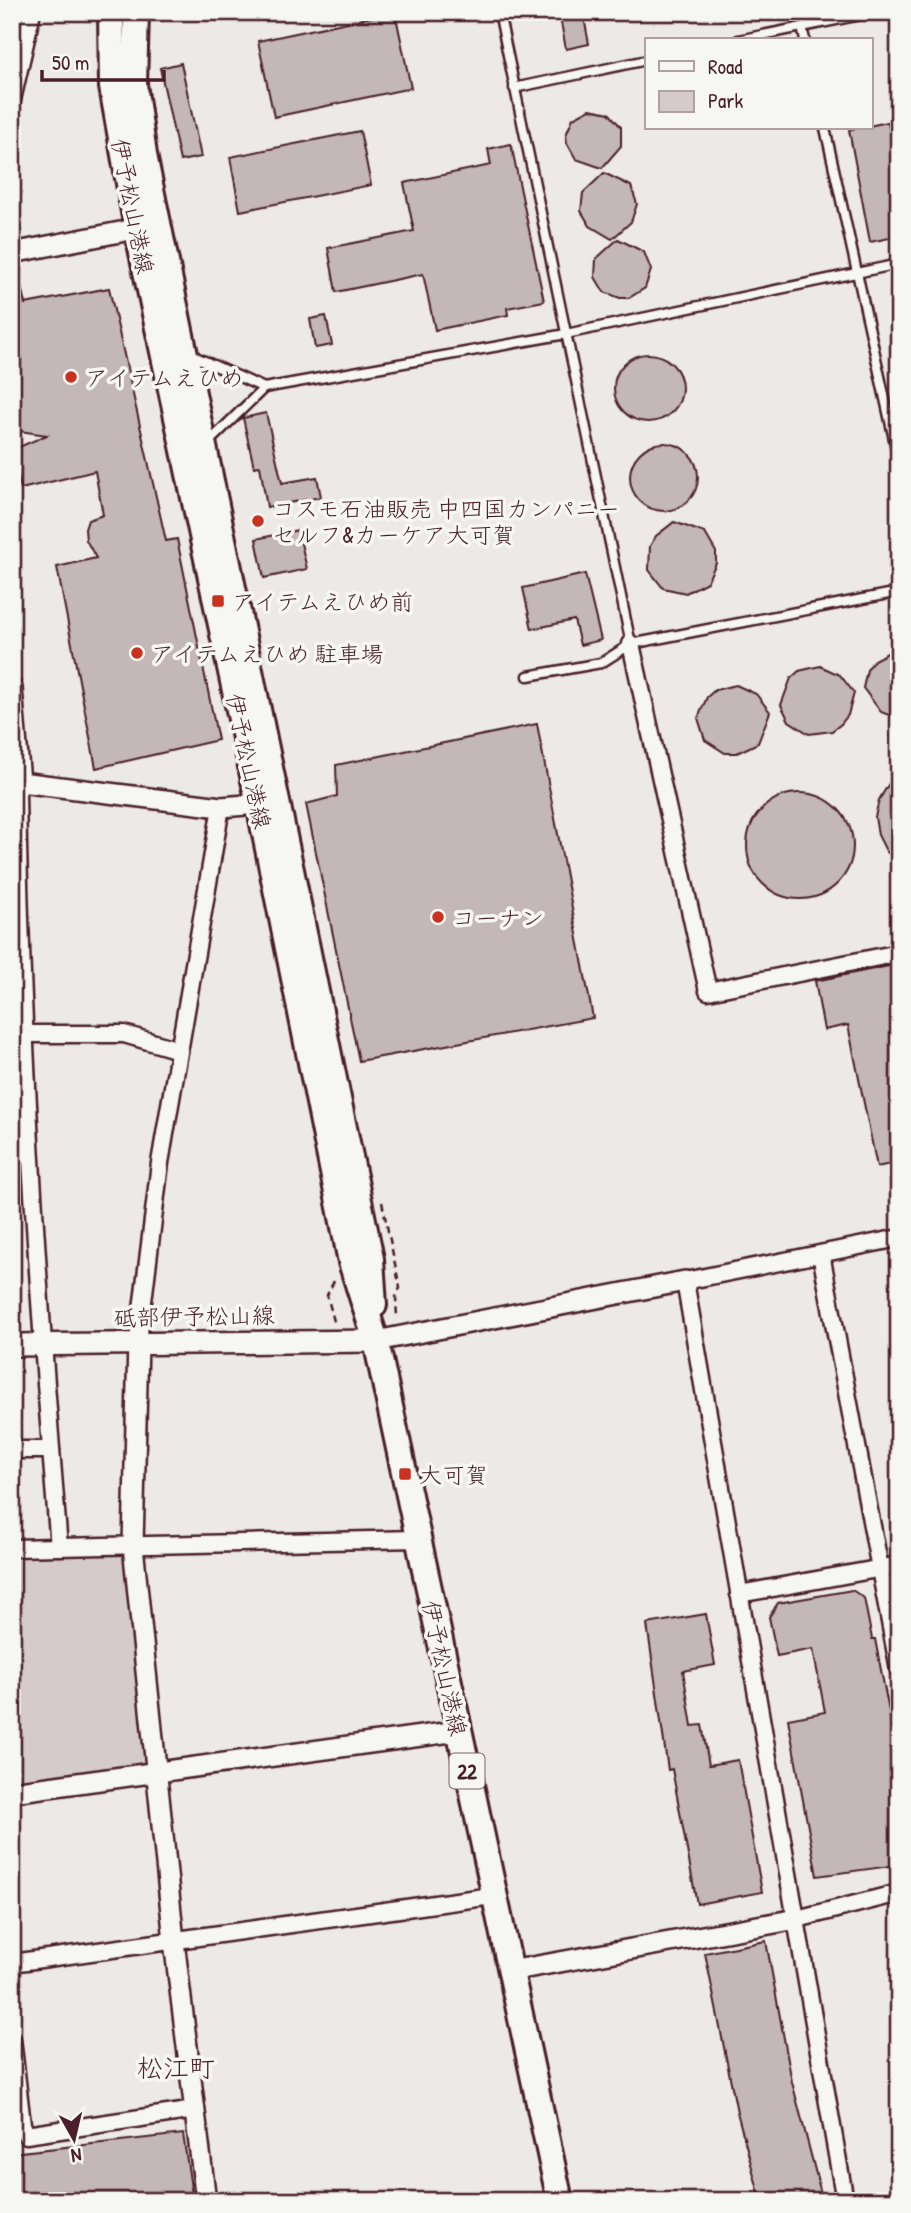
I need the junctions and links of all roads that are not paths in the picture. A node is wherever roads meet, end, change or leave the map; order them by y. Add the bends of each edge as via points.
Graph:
1 (32, 12) edge
2 (111, 12) edge
3 (136, 12) edge
4 (499, 12) edge
5 (876, 12) edge
6 (802, 27) junction
7 (748, 38) edge
8 (805, 38) edge
9 (645, 60) edge
10 (514, 88) junction
11 (12, 100) edge
12 (825, 130) edge
13 (148, 227) junction
14 (12, 253) edge
15 (899, 264) edge
16 (857, 273) junction
17 (566, 334) junction
18 (186, 352) junction
19 (264, 388) junction
20 (203, 441) junction
21 (899, 462) edge
22 (899, 593) edge
23 (631, 644) junction
24 (528, 676) dead end
25 (12, 688) edge
26 (20, 782) junction
27 (259, 804) junction
28 (221, 807) junction
29 (899, 953) edge
30 (16, 956) edge
31 (24, 1034) junction
32 (179, 1050) junction
33 (20, 1093) edge
34 (899, 1238) edge
35 (821, 1254) junction
36 (685, 1281) junction
37 (376, 1341) junction
38 (138, 1342) junction
39 (42, 1344) junction
40 (12, 1345) edge
41 (12, 1450) edge
42 (51, 1450) junction
43 (418, 1539) junction
44 (133, 1546) junction
45 (59, 1547) junction
46 (12, 1548) edge
47 (899, 1565) edge
48 (879, 1569) junction
49 (739, 1594) junction
50 (899, 1670) edge
51 (458, 1731) junction
52 (156, 1774) junction
53 (12, 1792) edge
54 (899, 1893) edge
55 (492, 1896) junction
56 (797, 1919) junction
57 (174, 1941) junction
58 (12, 1964) edge
59 (510, 1972) junction
60 (12, 2039) edge
61 (195, 2110) junction
62 (206, 2201) edge
63 (560, 2201) edge
64 (845, 2201) edge

1 - 11 street
2 - 13 main road, 伊予松山港線 / 22 via 112,87
3 - 13 main road, 伊予松山港線 / 22 via 134,84
4 - 10 lane
5 - 6 lane
6 - 7 lane
6 - 8 lane
9 - 10 lane
10 - 17 lane
12 - 16 lane
13 - 14 street
13 - 18 main road, 伊予松山港線 / 22
13 - 27 main road, 伊予松山港線 / 22
15 - 16 lane
16 - 17 lane
16 - 21 lane
17 - 19 lane
17 - 23 lane
18 - 19 lane
18 - 20 main road, 伊予松山港線 / 22
19 - 20 lane
20 - 37 main road, 伊予松山港線 / 22 via 371,1259
22 - 23 lane
23 - 24 lane via 601,663
23 - 29 street via 709,991
25 - 26 street
26 - 28 street
26 - 30 street
27 - 28 street
27 - 37 main road, 伊予松山港線 / 22 via 351,1262
28 - 32 street
30 - 31 street
31 - 32 street via 124,1034
31 - 33 street
32 - 38 street
33 - 39 street
34 - 35 street
35 - 36 street
35 - 48 street
36 - 37 street
36 - 49 street
37 - 38 main road, 砥部伊予松山線
37 - 43 main road, 伊予松山港線 / 22
38 - 39 main road, 砥部伊予松山線
38 - 44 street
39 - 40 main road, 砥部伊予松山線
39 - 42 street
41 - 42 street
42 - 45 street
43 - 44 street
43 - 51 main road, 伊予松山港線 / 22
44 - 45 street
44 - 52 street
45 - 46 street
47 - 48 street
48 - 49 street
48 - 50 street
49 - 56 street
51 - 52 street
51 - 55 main road, 伊予松山港線 / 22
52 - 53 street
52 - 57 street
54 - 56 street
55 - 57 street
55 - 59 main road, 伊予松山港線 / 22
56 - 59 street
56 - 64 street
57 - 58 street
57 - 61 street
59 - 63 main road, 伊予松山港線 / 22
60 - 61 street via 26,2136
61 - 62 street

